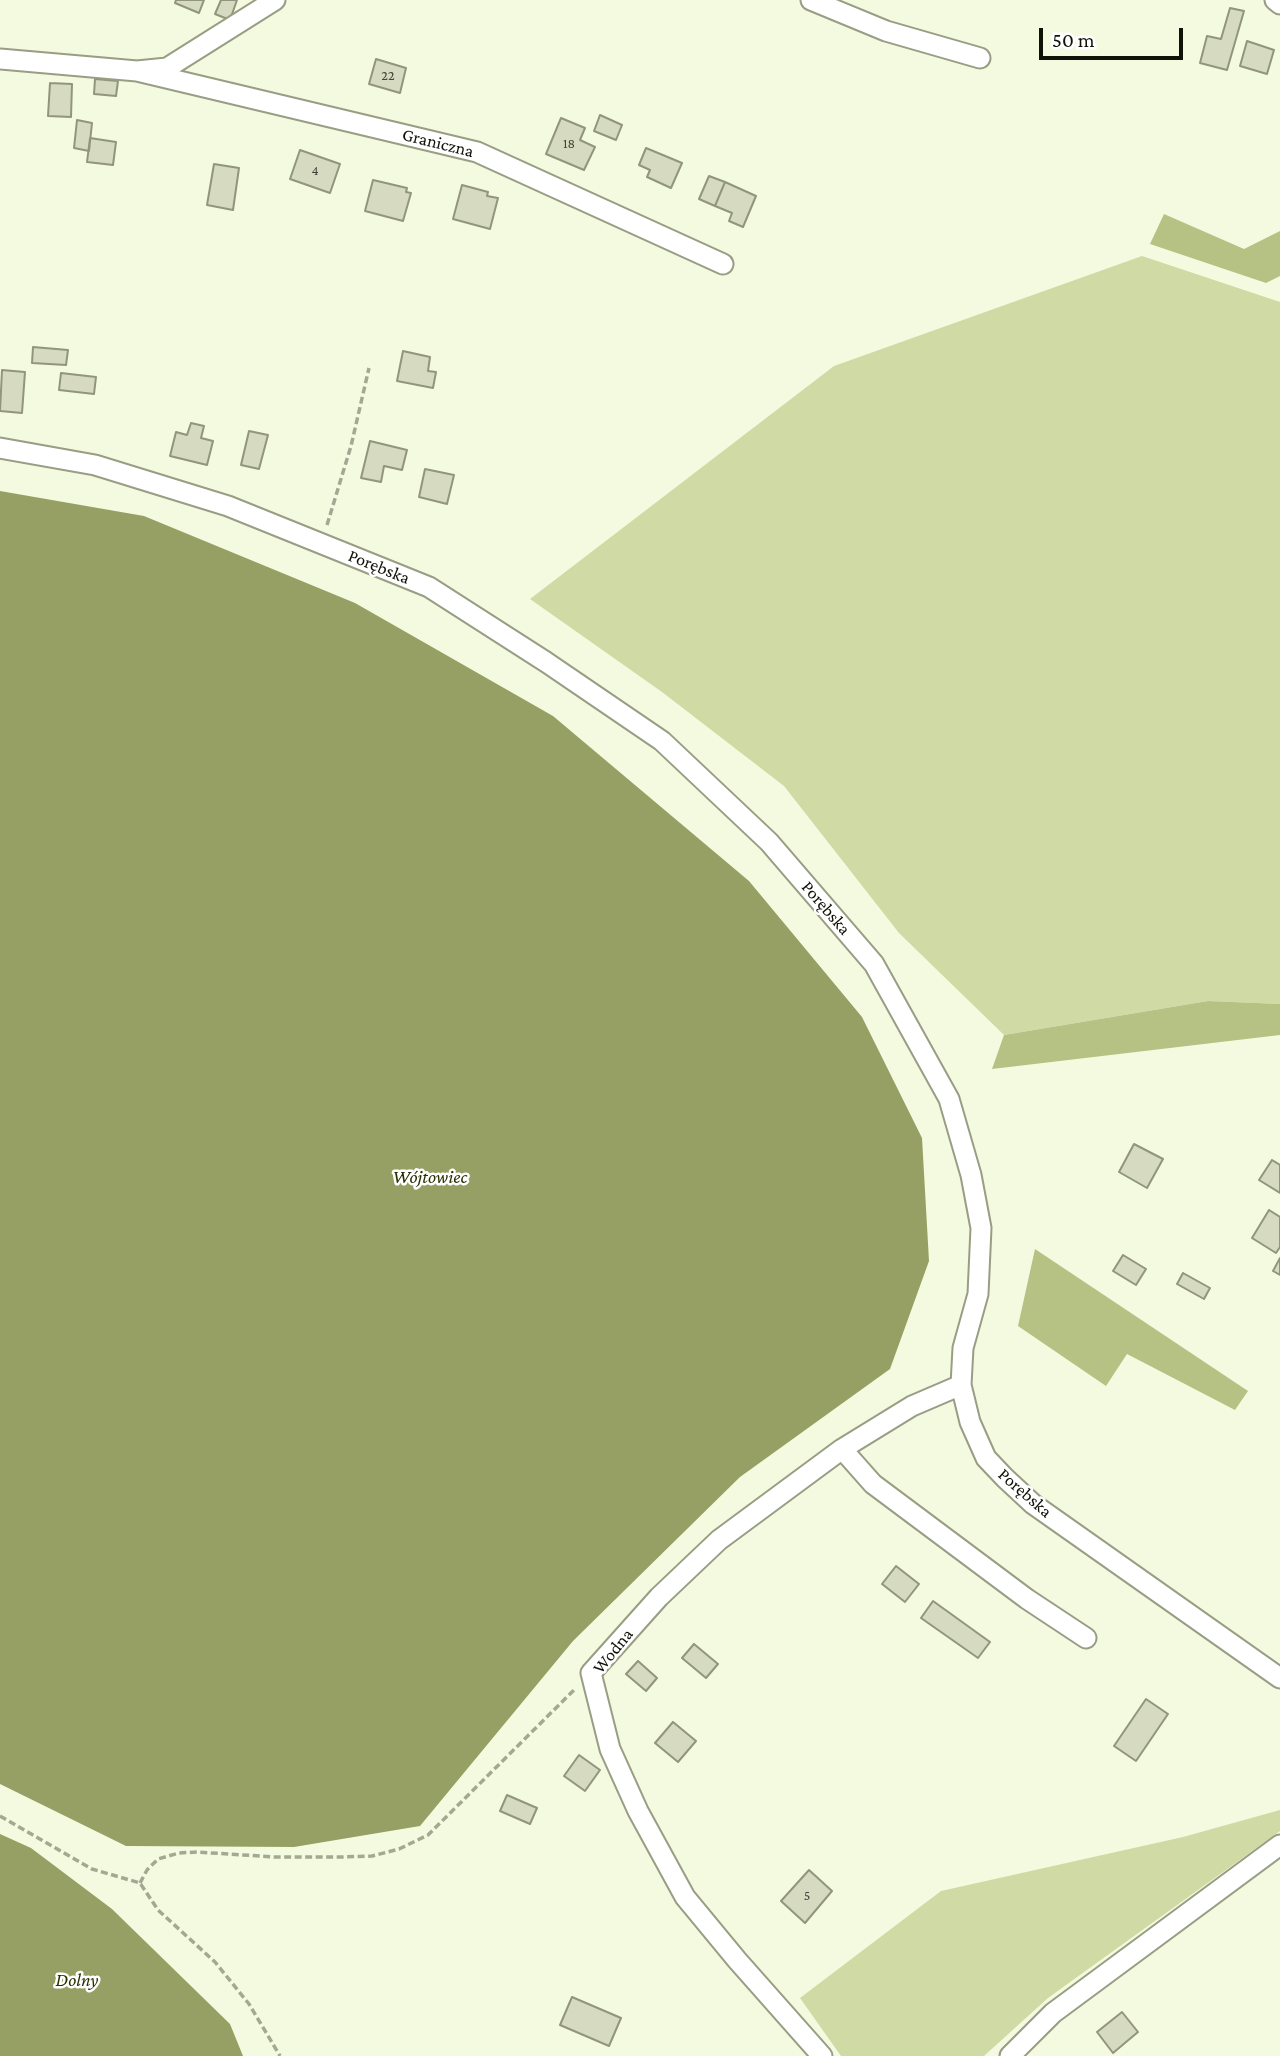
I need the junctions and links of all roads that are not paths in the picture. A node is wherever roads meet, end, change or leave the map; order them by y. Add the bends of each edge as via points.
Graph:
1 (275, 0) edge
2 (1275, 0) edge
3 (818, 1) edge
4 (1280, 4) edge
5 (0, 58) edge
6 (980, 58) dead end
7 (137, 71) junction
8 (723, 264) dead end
9 (0, 448) edge
10 (961, 1385) junction
11 (842, 1449) junction
12 (1086, 1638) dead end
13 (1280, 1678) edge
14 (1280, 1845) edge
15 (822, 2056) edge
16 (1010, 2056) edge

1 - 7 street, Graniczna via 167,68
2 - 4 street
3 - 6 street via 886,31
5 - 7 street, Graniczna
7 - 8 street, Graniczna via 477,152
9 - 10 street, Porębska via 95,465 228,506 429,587 662,741 769,842 874,964 949,1099 981,1228 978,1294 963,1348
10 - 11 street, Wodna via 912,1406
10 - 13 street, Porębska via 986,1458 1033,1504
11 - 12 street via 873,1484
11 - 15 street, Wodna via 719,1540 659,1597 591,1673 610,1749 685,1897
14 - 16 street via 1053,2013

